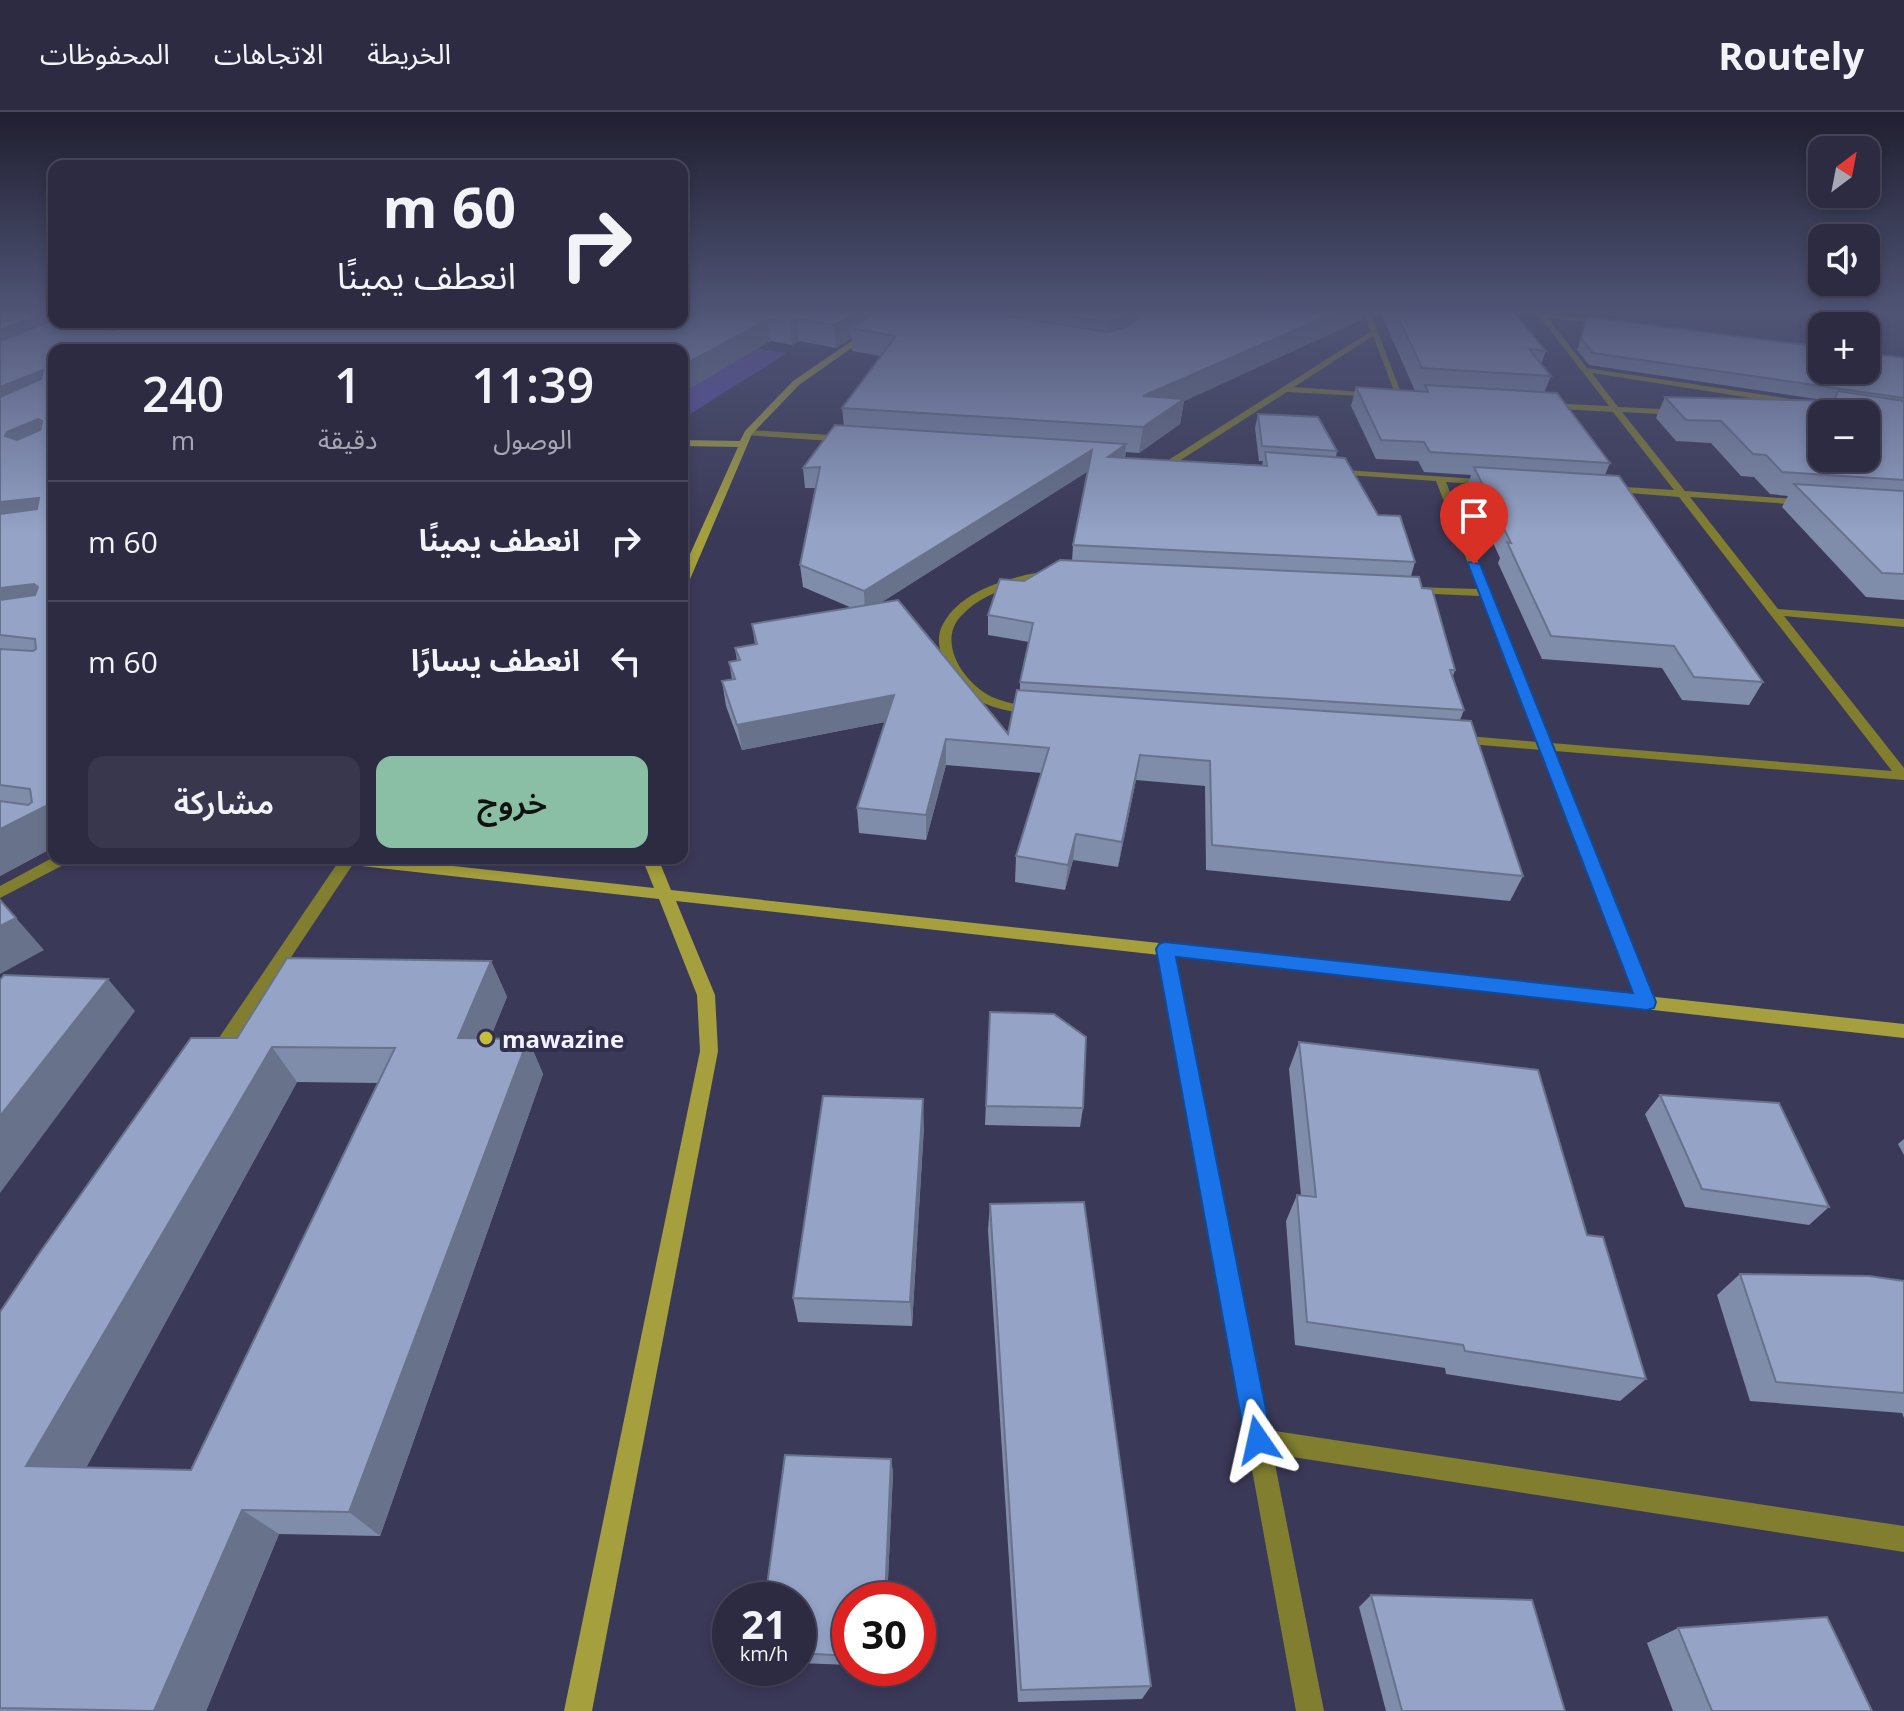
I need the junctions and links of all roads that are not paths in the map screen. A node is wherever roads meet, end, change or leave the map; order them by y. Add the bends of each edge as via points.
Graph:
1 (797, 384) edge
2 (1293, 384) edge
3 (1395, 384) edge
4 (1596, 384) edge
5 (1675, 384) edge
6 (1285, 389) junction
7 (1400, 396) junction
8 (1415, 397) edge
9 (1808, 404) edge
10 (1540, 405) edge
11 (1617, 411) junction
12 (1696, 413) edge
13 (748, 433) junction
14 (858, 440) edge
15 (688, 443) edge
16 (743, 444) junction
17 (1157, 460) edge
18 (1173, 461) junction
19 (1188, 462) edge
20 (1314, 470) edge
21 (1440, 478) junction
22 (1501, 482) edge
23 (1592, 488) edge
24 (1683, 494) junction
25 (1809, 503) edge
26 (688, 569) edge
27 (1061, 573) edge
28 (1392, 590) edge
29 (1485, 593) junction
30 (1775, 612) junction
31 (1904, 623) edge
32 (1049, 712) edge
33 (1434, 737) edge
34 (1545, 744) junction
35 (1904, 776) edge
36 (53, 864) edge
37 (340, 864) edge
38 (397, 864) edge
39 (652, 864) edge
40 (0, 893) edge
41 (664, 894) junction
42 (1165, 949) junction
43 (1647, 1002) junction
44 (1904, 1031) edge
45 (208, 1067) edge
46 (1258, 1440) junction
47 (1904, 1539) edge
48 (578, 1711) edge
49 (1310, 1711) edge

1 - 13 street
2 - 6 street
3 - 7 street
4 - 11 street
5 - 9 street
6 - 7 street
6 - 18 street
7 - 8 street
10 - 11 street
11 - 12 street
11 - 24 street
13 - 14 street
13 - 16 street
15 - 16 street
16 - 26 street
17 - 18 street
18 - 19 street
20 - 21 street
21 - 22 street
21 - 29 street
23 - 24 street
24 - 25 street
24 - 30 street
27 - 32 street via 1025,577 983,596 947,625 945,638 956,669 981,696 1002,706
28 - 29 street
29 - 34 street
30 - 31 street
30 - 35 street
33 - 34 street
34 - 35 street
34 - 43 street
36 - 40 street
37 - 45 street
38 - 41 street
39 - 41 street
41 - 42 street
41 - 48 street via 706,995 709,1051
42 - 43 street
42 - 46 street
43 - 44 street
46 - 47 street
46 - 49 street

